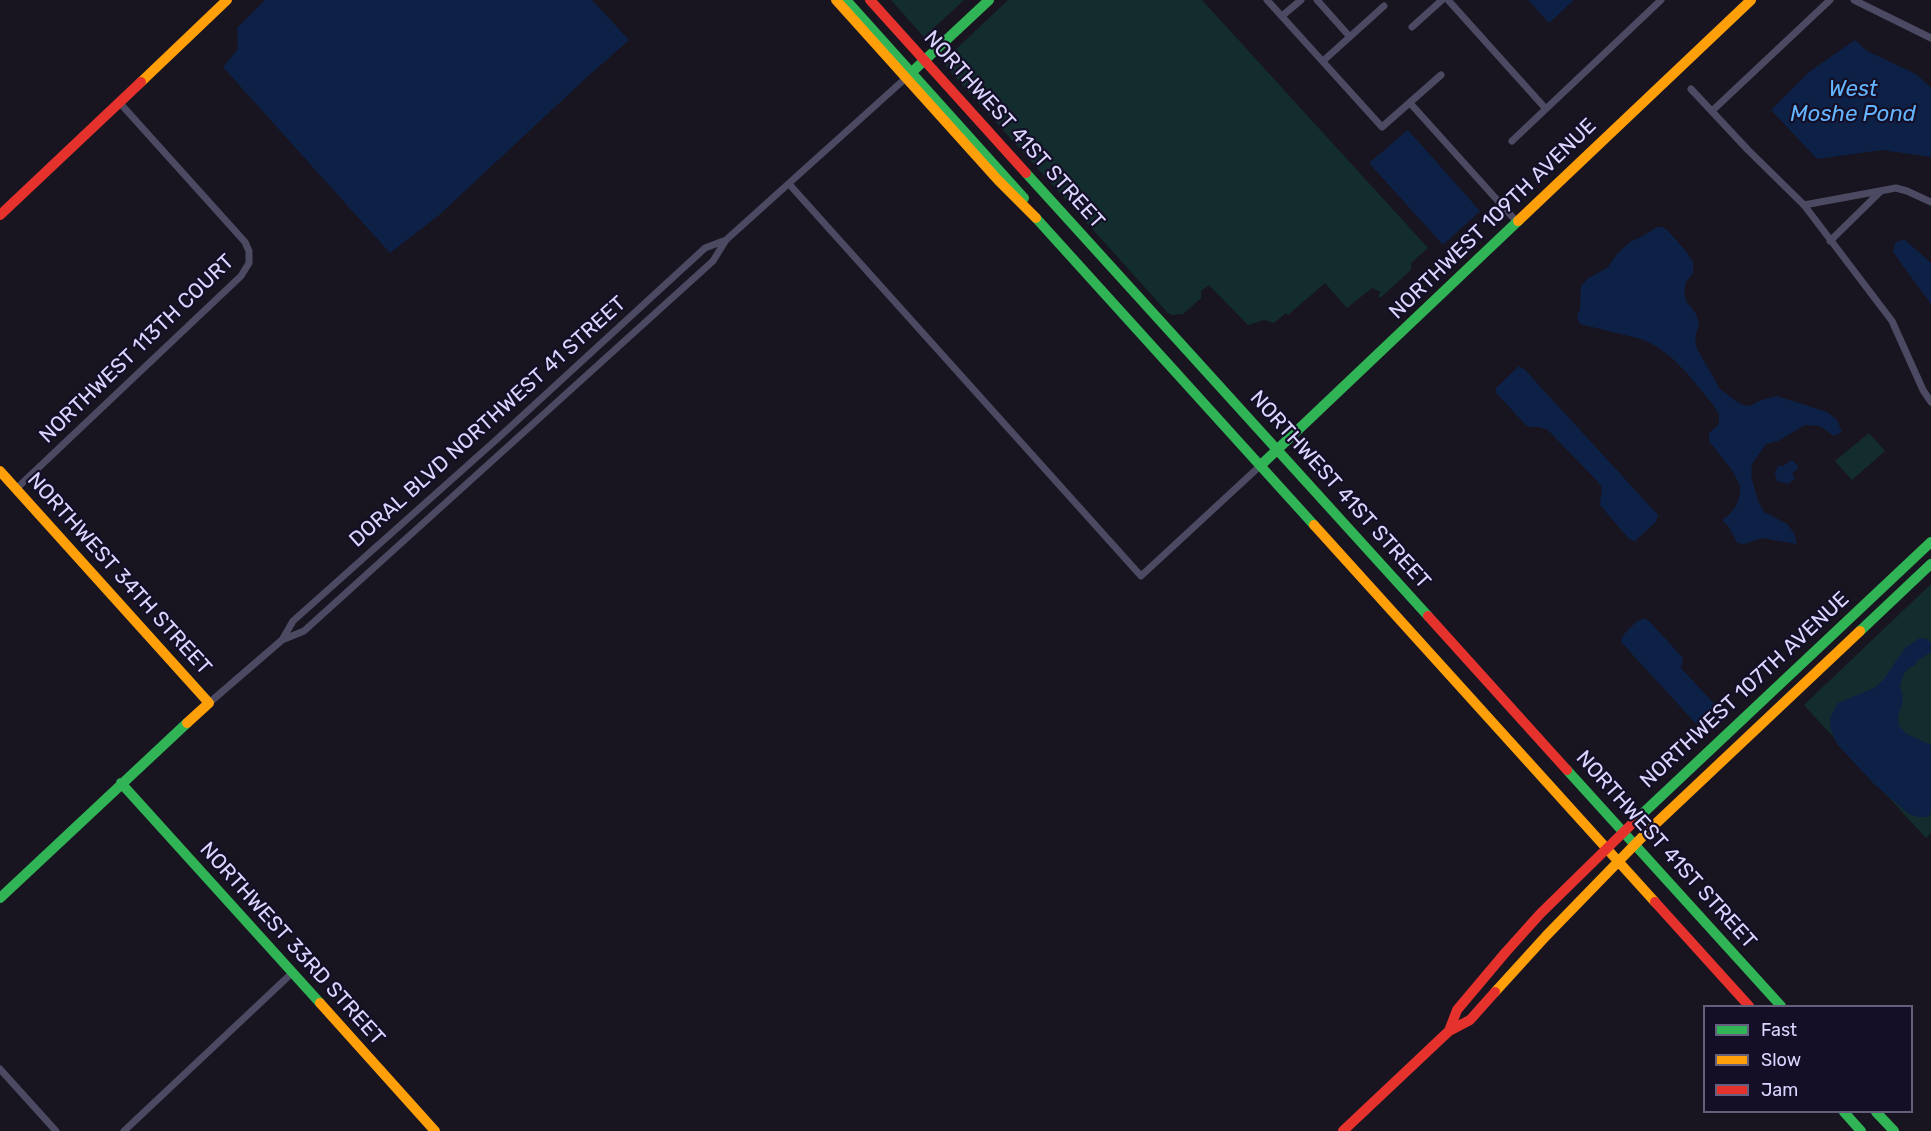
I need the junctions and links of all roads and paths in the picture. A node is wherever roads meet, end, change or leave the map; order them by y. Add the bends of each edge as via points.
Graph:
1 (227, 0) edge
2 (836, 0) edge
3 (846, 0) edge
4 (870, 0) edge
5 (989, 0) edge
6 (1268, 0) edge
7 (1301, 0) edge
8 (1317, 0) edge
9 (1442, 0) edge
10 (1448, 0) edge
11 (1661, 0) edge
12 (1751, 0) edge
13 (1830, 0) edge
14 (1854, 0) edge
15 (1384, 6) dead end
16 (1282, 16) junction
17 (1412, 27) dead end
18 (1350, 37) junction
19 (1931, 38) edge
20 (924, 60) junction
21 (1323, 61) junction
22 (909, 75) junction
23 (1441, 75) dead end
24 (1691, 88) dead end
25 (119, 102) junction
26 (1410, 103) junction
27 (1546, 109) junction
28 (1712, 111) junction
29 (1512, 141) dead end
30 (789, 184) junction
31 (1881, 191) junction
32 (1931, 202) edge
33 (1804, 205) junction
34 (0, 215) edge
35 (1517, 222) junction
36 (726, 240) junction
37 (1830, 241) junction
38 (1931, 402) edge
39 (1277, 450) junction
40 (1261, 465) junction
41 (0, 471) edge
42 (16, 489) junction
43 (1931, 542) edge
44 (1931, 564) edge
45 (282, 640) junction
46 (209, 703) junction
47 (121, 783) junction
48 (1623, 832) junction
49 (1636, 845) junction
50 (1607, 848) junction
51 (1620, 863) junction
52 (0, 898) edge
53 (292, 973) junction
54 (1748, 1005) edge
55 (1780, 1005) edge
56 (1449, 1031) junction
57 (0, 1069) edge
58 (1845, 1113) edge
59 (1877, 1113) edge
60 (56, 1131) edge
61 (124, 1131) edge
62 (435, 1131) edge
63 (1343, 1131) edge
64 (1861, 1131) edge
65 (1894, 1131) edge

1 - 25 main road
2 - 22 main road, NORTHWEST 41ST STREET
3 - 22 main road, NORTHWEST 41ST STREET
4 - 20 main road, NORTHWEST 41ST STREET
5 - 20 main road
6 - 16 street
7 - 16 street
8 - 18 street
9 - 17 street
10 - 27 street
11 - 27 street
12 - 35 main road, NORTHWEST 109TH AVENUE
13 - 28 street
14 - 19 street
15 - 18 street
16 - 21 street
18 - 21 street
20 - 22 main road
20 - 39 main road, NORTHWEST 41ST STREET
21 - 26 street via 1382,127
22 - 30 street, DORAL BLVD NORTHWEST 41 STREET
22 - 40 main road, NORTHWEST 41ST STREET via 1004,186
23 - 26 street
24 - 28 street
25 - 34 main road
25 - 42 street, NORTHWEST 113TH COURT via 245,242 250,255 247,269
26 - 35 street
27 - 29 street
28 - 33 street
30 - 36 street, DORAL BLVD NORTHWEST 41 STREET
30 - 40 street via 1141,576
31 - 32 street via 1901,189
31 - 33 street
31 - 37 street
33 - 37 street
35 - 39 main road, NORTHWEST 109TH AVENUE
36 - 45 street, DORAL BLVD NORTHWEST 41 STREET via 712,261 355,585 304,630
36 - 45 street, DORAL BLVD NORTHWEST 41 STREET via 705,248 293,621
37 - 38 street via 1892,321
39 - 40 main road, NORTHWEST 109TH AVENUE
39 - 48 main road, NORTHWEST 41ST STREET
40 - 50 main road, NORTHWEST 41ST STREET
41 - 42 main road, NORTHWEST 34TH STREET
42 - 46 main road, NORTHWEST 34TH STREET
43 - 48 main road, NORTHWEST 107TH AVENUE
44 - 49 main road, NORTHWEST 107TH AVENUE
45 - 46 street, DORAL BLVD NORTHWEST 41 STREET
46 - 47 main road
47 - 52 main road
47 - 53 main road, NORTHWEST 33RD STREET
48 - 49 main road, NORTHWEST 41ST STREET
48 - 50 main road, NORTHWEST 107TH AVENUE
49 - 51 main road, NORTHWEST 107TH AVENUE
49 - 55 main road, NORTHWEST 41ST STREET
50 - 51 main road, NORTHWEST 41ST STREET
50 - 56 main road, NORTHWEST 107TH AVENUE via 1504,953 1457,1010
51 - 54 main road, NORTHWEST 41ST STREET
51 - 56 main road, NORTHWEST 107TH AVENUE via 1470,1020
53 - 61 street
53 - 62 main road, NORTHWEST 33RD STREET
56 - 63 main road, NORTHWEST 107TH AVENUE
57 - 60 street
58 - 64 main road
59 - 65 main road

